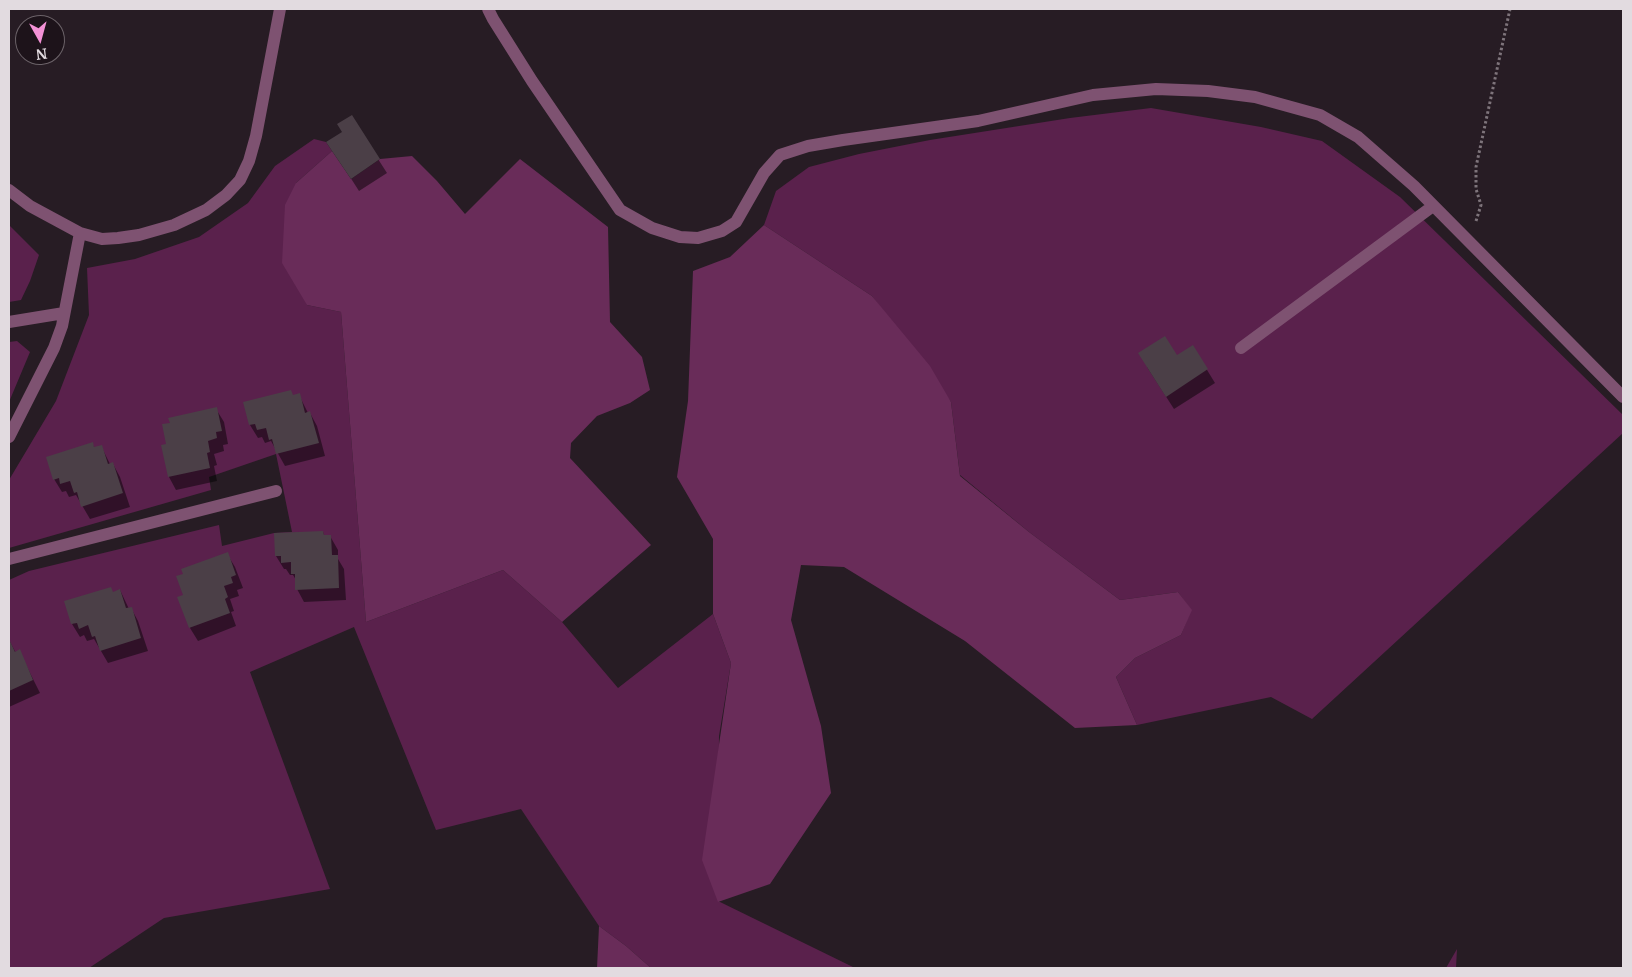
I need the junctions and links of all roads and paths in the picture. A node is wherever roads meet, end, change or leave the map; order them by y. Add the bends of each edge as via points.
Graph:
1 (280, 9) edge
2 (488, 9) edge
3 (1510, 9) edge
4 (9, 190) edge
5 (1433, 206) junction
6 (80, 232) junction
7 (1466, 239) junction
8 (64, 313) junction
9 (9, 322) edge
10 (1241, 348) dead end
11 (1623, 397) edge
12 (9, 437) edge
13 (276, 491) dead end
14 (9, 559) edge

1 - 6 street via 249,161 240,180 226,196 174,225 139,235 102,238
2 - 5 street via 532,82 620,210 652,228 680,238 698,238 722,232 736,222 764,173 780,155 808,146 978,121 1093,95 1156,89 1208,90 1255,97 1320,115 1358,137
3 - 7 path via 1476,167 1476,189 1481,205
4 - 6 street via 30,206
5 - 7 street
5 - 10 street
6 - 8 street
7 - 11 street
8 - 9 street
8 - 12 street via 54,348
13 - 14 street

